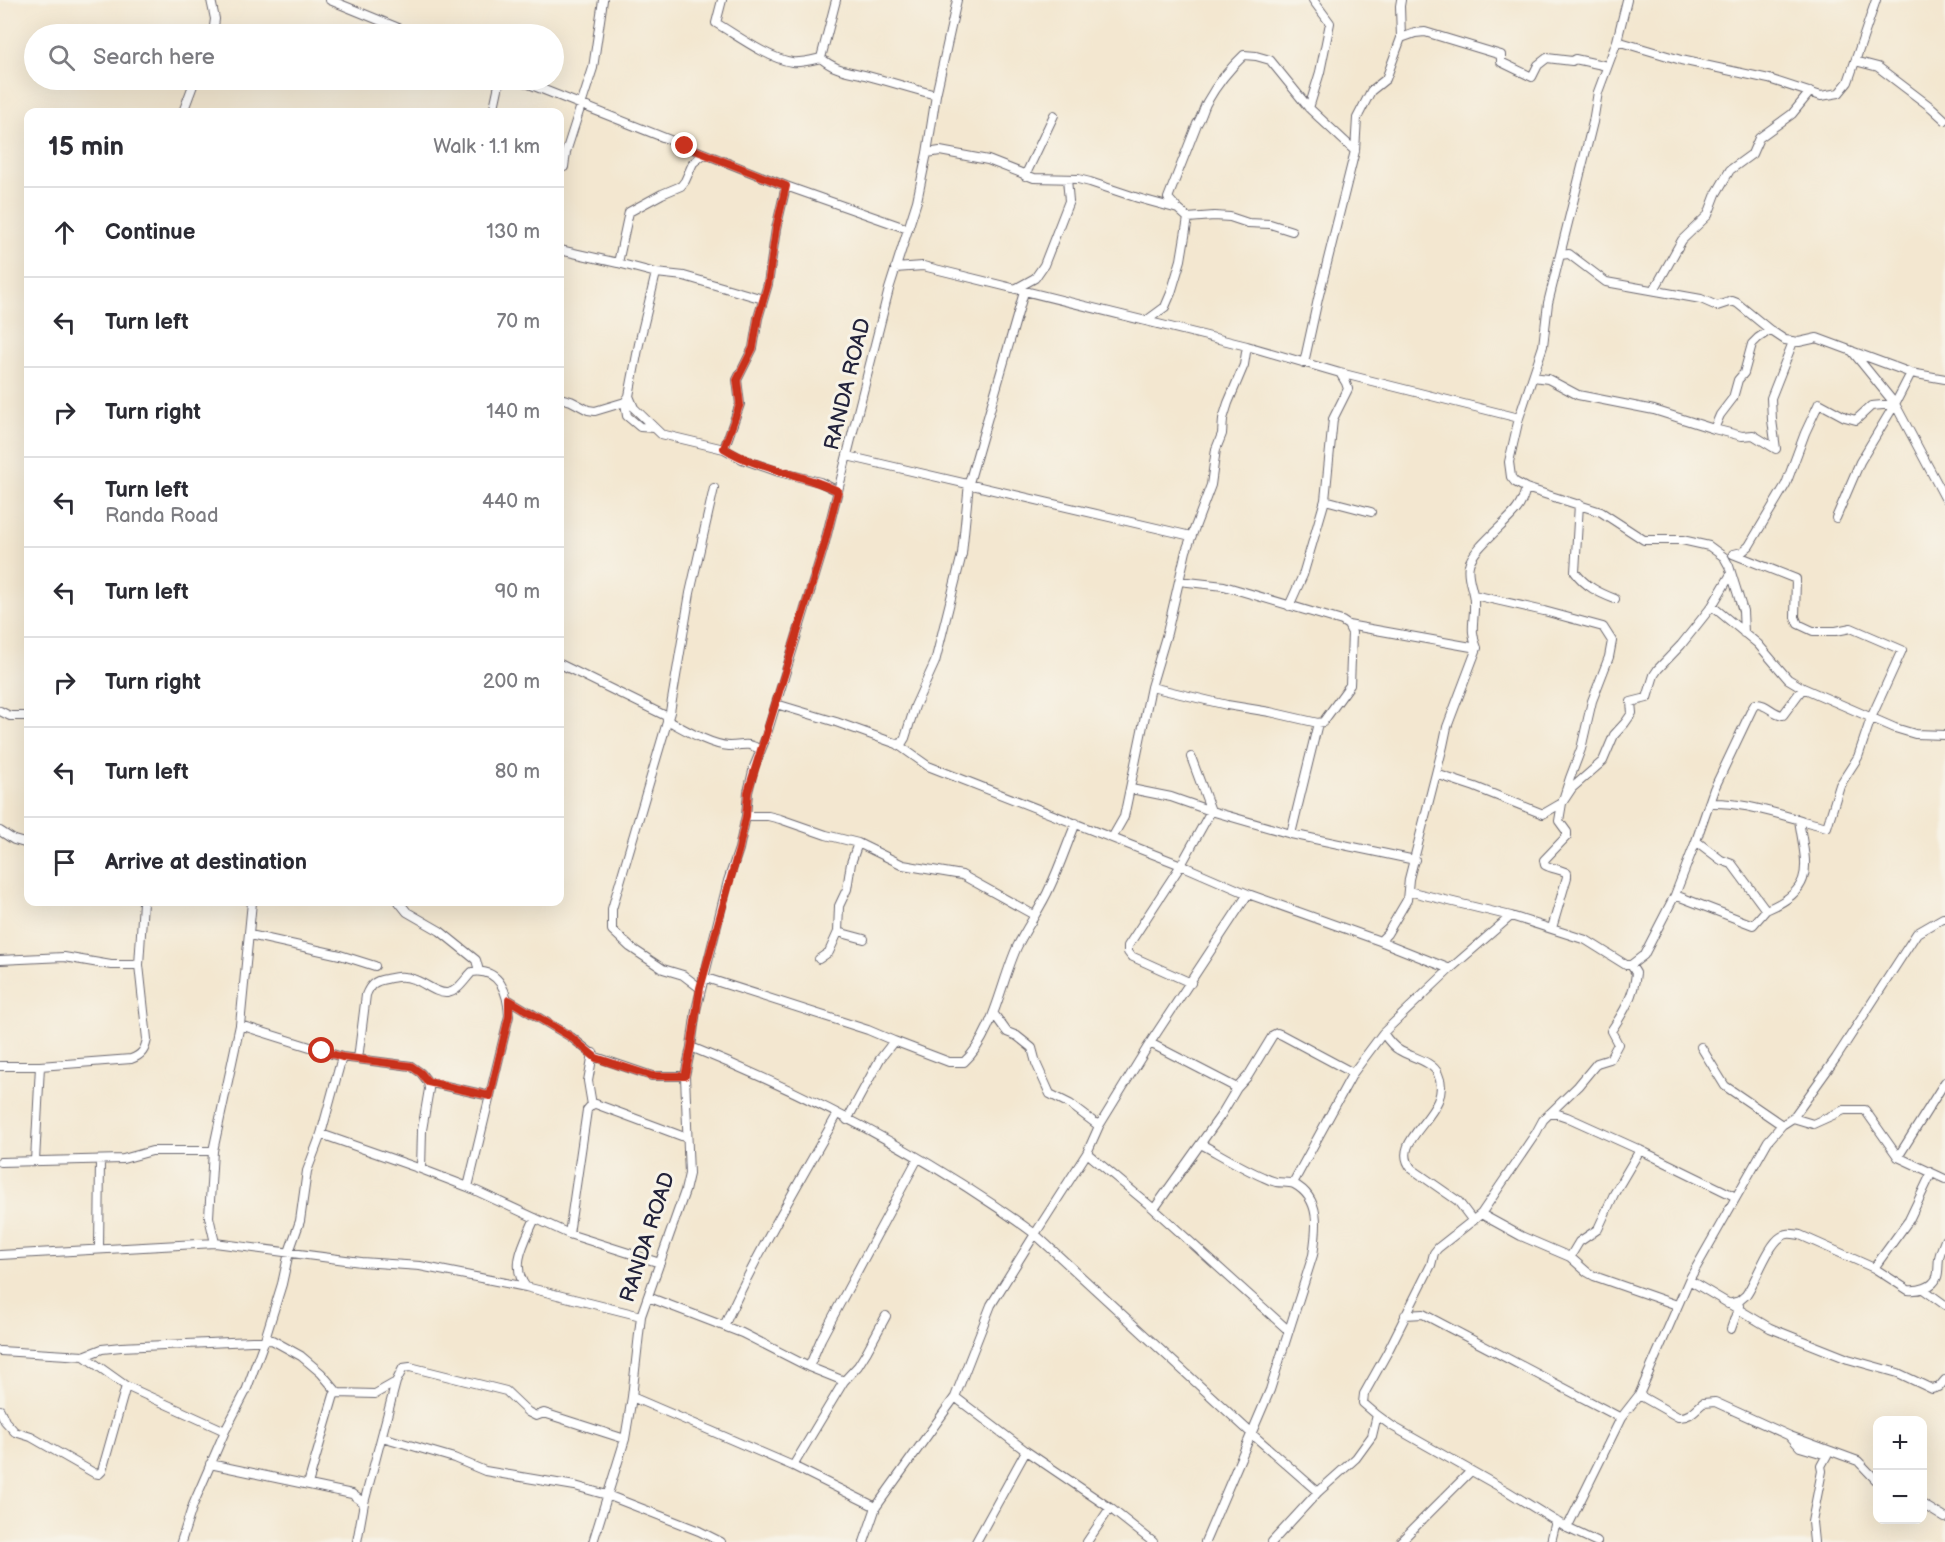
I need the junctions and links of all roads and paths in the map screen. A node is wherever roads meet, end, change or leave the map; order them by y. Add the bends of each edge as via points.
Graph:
1 (212, 0) edge
2 (333, 0) edge
3 (603, 0) edge
4 (722, 0) edge
5 (836, 0) edge
6 (957, 0) edge
7 (1313, 0) edge
8 (1401, 0) edge
9 (1627, 0) edge
10 (1876, 0) edge
11 (214, 24) edge
12 (389, 24) edge
13 (1401, 38) junction
14 (1617, 41) junction
15 (821, 58) junction
16 (1855, 62) junction
17 (1606, 66) junction
18 (191, 90) edge
19 (498, 90) edge
20 (544, 90) edge
21 (1810, 92) junction
22 (936, 95) junction
23 (582, 105) junction
24 (184, 108) edge
25 (494, 108) edge
26 (1309, 108) junction
27 (1054, 116) dead end
28 (1945, 120) edge
29 (1355, 152) junction
30 (927, 153) junction
31 (704, 154) junction
32 (564, 167) edge
33 (1025, 176) junction
34 (1067, 179) junction
35 (786, 186) junction
36 (1178, 208) junction
37 (1188, 218) junction
38 (908, 229) junction
39 (1292, 231) dead end
40 (564, 251) edge
41 (1560, 255) junction
42 (618, 263) junction
43 (895, 268) junction
44 (656, 273) junction
45 (1015, 289) junction
46 (1654, 290) junction
47 (1024, 291) junction
48 (763, 299) junction
49 (1146, 321) junction
50 (1770, 330) junction
51 (1793, 342) junction
52 (1247, 346) junction
53 (1852, 351) junction
54 (1304, 363) junction
55 (1340, 373) junction
56 (1911, 373) junction
57 (1533, 377) junction
58 (1945, 379) edge
59 (564, 399) edge
60 (627, 399) junction
61 (1894, 404) junction
62 (1519, 418) junction
63 (1714, 429) junction
64 (724, 448) junction
65 (847, 456) junction
66 (969, 483) junction
67 (714, 488) dead end
68 (1526, 488) junction
69 (838, 491) junction
70 (1945, 498) edge
71 (1325, 500) junction
72 (1579, 504) junction
73 (1371, 512) dead end
74 (1836, 518) dead end
75 (1191, 536) junction
76 (1733, 554) junction
77 (1724, 557) junction
78 (1731, 574) junction
79 (1179, 581) junction
80 (1474, 595) junction
81 (1614, 599) dead end
82 (1289, 606) junction
83 (1712, 606) junction
84 (1348, 625) junction
85 (1744, 633) junction
86 (1477, 648) junction
87 (564, 666) edge
88 (1151, 687) junction
89 (1803, 688) junction
90 (776, 704) junction
91 (0, 711) edge
92 (24, 716) edge
93 (1871, 718) junction
94 (667, 719) junction
95 (1318, 723) junction
96 (1945, 735) edge
97 (897, 744) junction
98 (761, 750) junction
99 (1191, 757) dead end
100 (1436, 774) junction
101 (1131, 789) junction
102 (1562, 803) junction
103 (1709, 803) junction
104 (1211, 811) junction
105 (746, 816) junction
106 (1076, 823) junction
107 (1827, 827) junction
108 (0, 831) edge
109 (1292, 834) junction
110 (1112, 838) junction
111 (1696, 841) junction
112 (24, 843) edge
113 (858, 843) junction
114 (1415, 860) junction
115 (1181, 865) junction
116 (1408, 891) junction
117 (1248, 894) junction
118 (1675, 895) junction
119 (143, 906) edge
120 (252, 906) edge
121 (402, 906) edge
122 (1766, 910) junction
123 (1034, 915) junction
124 (1511, 916) junction
125 (1945, 918) edge
126 (1552, 928) junction
127 (838, 932) junction
128 (250, 935) junction
129 (864, 939) dead end
130 (1380, 941) junction
131 (819, 959) dead end
132 (0, 960) edge
133 (139, 965) junction
134 (1631, 965) junction
135 (375, 966) dead end
136 (1450, 969) junction
137 (479, 971) junction
138 (704, 977) junction
139 (1191, 983) junction
140 (700, 988) junction
141 (509, 1000) junction
142 (994, 1014) junction
143 (240, 1025) junction
144 (1383, 1033) junction
145 (894, 1041) junction
146 (1150, 1043) junction
147 (691, 1047) junction
148 (1701, 1047) dead end
149 (592, 1053) junction
150 (342, 1057) junction
151 (358, 1059) junction
152 (0, 1066) edge
153 (40, 1066) junction
154 (1353, 1073) junction
155 (685, 1076) junction
156 (428, 1082) junction
157 (1945, 1082) edge
158 (1237, 1088) junction
159 (490, 1096) junction
160 (592, 1105) junction
161 (837, 1114) junction
162 (1549, 1114) junction
163 (1793, 1118) junction
164 (847, 1120) junction
165 (1782, 1125) junction
166 (1099, 1126) junction
167 (321, 1134) junction
168 (687, 1138) junction
169 (1201, 1144) junction
170 (1640, 1150) junction
171 (213, 1151) junction
172 (1087, 1153) junction
173 (1898, 1157) junction
174 (918, 1158) junction
175 (100, 1160) junction
176 (35, 1161) junction
177 (0, 1162) edge
178 (421, 1169) junction
179 (1931, 1174) junction
180 (1945, 1179) edge
181 (1293, 1183) junction
182 (468, 1187) junction
183 (1736, 1197) junction
184 (1154, 1209) junction
185 (1481, 1214) junction
186 (534, 1218) junction
187 (1473, 1221) junction
188 (569, 1234) junction
189 (1035, 1234) junction
190 (1945, 1240) edge
191 (214, 1243) junction
192 (99, 1248) junction
193 (289, 1252) junction
194 (0, 1255) edge
195 (1570, 1257) junction
196 (660, 1263) junction
197 (1874, 1268) junction
198 (1689, 1280) junction
199 (526, 1287) junction
200 (1923, 1289) junction
201 (648, 1297) junction
202 (1739, 1301) junction
203 (1728, 1304) junction
204 (1677, 1305) junction
205 (1945, 1305) edge
206 (1738, 1310) junction
207 (1405, 1315) junction
208 (641, 1316) junction
209 (886, 1316) dead end
210 (724, 1326) junction
211 (1731, 1329) dead end
212 (1289, 1331) junction
213 (265, 1339) junction
214 (0, 1351) edge
215 (84, 1356) junction
216 (809, 1367) junction
217 (1945, 1380) edge
218 (844, 1381) junction
219 (396, 1382) junction
220 (126, 1386) junction
221 (338, 1392) junction
222 (1639, 1395) junction
223 (632, 1397) junction
224 (955, 1397) junction
225 (0, 1410) edge
226 (1377, 1414) junction
227 (1621, 1418) junction
228 (225, 1431) junction
229 (1252, 1434) junction
230 (1790, 1436) junction
231 (382, 1437) junction
232 (625, 1439) junction
233 (1026, 1450) junction
234 (210, 1464) junction
235 (793, 1466) junction
236 (1471, 1471) junction
237 (1873, 1477) edge
238 (308, 1484) junction
239 (1318, 1492) junction
240 (607, 1495) junction
241 (364, 1503) junction
242 (876, 1507) junction
243 (1927, 1507) edge
244 (1110, 1508) junction
245 (1945, 1518) edge
246 (1556, 1521) junction
247 (1567, 1528) junction
248 (181, 1542) edge
249 (357, 1542) edge
250 (593, 1542) edge
251 (721, 1542) edge
252 (864, 1542) edge
253 (976, 1542) edge
254 (1087, 1542) edge
255 (1153, 1542) edge
256 (1205, 1542) edge
257 (1272, 1542) edge
258 (1400, 1542) edge
259 (1551, 1542) edge
260 (1597, 1542) edge
261 (1814, 1542) edge

1 - 11 street
2 - 12 street
3 - 23 street via 593,69
4 - 15 street via 716,22 749,43 794,62
5 - 15 street
6 - 22 street, RANDA ROAD
7 - 26 street via 1330,23
8 - 13 street
9 - 14 street
10 - 16 street
13 - 17 street via 1425,32 1465,43 1501,55 1501,62 1532,77 1547,58
13 - 29 street via 1386,79 1371,91 1357,118
14 - 17 street
14 - 21 street
15 - 22 street via 839,70
16 - 21 street via 1839,93 1821,96
16 - 28 street via 1878,67
17 - 41 street
18 - 24 street
19 - 25 street
20 - 23 street
21 - 46 street via 1792,114 1759,138 1752,154 1730,170 1708,215 1682,240
22 - 30 street, RANDA ROAD
23 - 31 street
23 - 32 street
26 - 29 street
26 - 36 street via 1270,60 1244,55 1205,104 1168,198
27 - 33 street
29 - 54 street
30 - 33 street via 940,151 988,160
30 - 38 street, RANDA ROAD
31 - 35 street
31 - 42 street via 693,163 681,186 629,212
33 - 34 street
34 - 36 street
34 - 45 street via 1069,201 1044,265 1035,278
35 - 38 street
35 - 48 street
36 - 37 street
37 - 39 street via 1230,217
37 - 49 street via 1171,293 1165,307
38 - 43 street, RANDA ROAD
40 - 42 street
41 - 46 street via 1569,254 1606,282
41 - 57 street via 1543,346
42 - 44 street
43 - 45 street via 923,266
43 - 65 street, RANDA ROAD
44 - 48 street via 684,276
44 - 60 street
45 - 47 street
46 - 50 street via 1717,306 1732,301
47 - 49 street
47 - 66 street
48 - 64 street via 753,348 737,380 740,404
49 - 52 street
50 - 51 street
50 - 63 street via 1752,344 1733,398
51 - 53 street via 1817,338
51 - 63 street via 1771,398 1776,449 1753,435
52 - 54 street
52 - 75 street via 1245,365 1223,419 1211,485
53 - 56 street
53 - 61 street
54 - 55 street
55 - 62 street
55 - 71 street via 1348,389 1333,418
56 - 58 street
56 - 61 street
57 - 62 street
57 - 63 street via 1548,379 1578,395 1654,410
59 - 60 street via 595,411
60 - 64 street via 654,429 668,437
61 - 70 street
61 - 74 street via 1860,462
61 - 76 street via 1871,406 1856,420 1820,403 1786,484 1749,546
62 - 68 street via 1509,472 1515,482
64 - 69 street via 742,459
65 - 66 street
65 - 69 street, RANDA ROAD
66 - 75 street
66 - 97 street via 962,554 935,662 905,738
67 - 94 street
68 - 72 street
68 - 80 street via 1516,511 1469,562
69 - 90 street, RANDA ROAD
71 - 73 street
71 - 82 street via 1303,575
72 - 77 street via 1611,518 1644,540 1682,540 1709,546
72 - 81 street via 1575,572 1596,591
75 - 79 street
76 - 77 street
76 - 93 street via 1796,579 1798,624 1813,631 1851,628 1902,650
77 - 78 street
78 - 83 street
78 - 85 street via 1743,611
79 - 82 street via 1224,586
79 - 88 street
80 - 86 street via 1471,627
80 - 102 street via 1603,627 1612,641
82 - 84 street
83 - 85 street
83 - 102 street via 1658,669 1647,698 1631,702 1632,713 1614,735 1603,761 1572,788
84 - 86 street
84 - 95 street via 1352,633 1350,686 1327,719
85 - 89 street via 1788,679
86 - 100 street via 1447,726
87 - 94 street
88 - 95 street
88 - 101 street
89 - 93 street
89 - 103 street via 1783,715 1762,703 1755,704
90 - 97 street
90 - 98 street, RANDA ROAD
91 - 92 street
93 - 96 street via 1915,734
93 - 107 street via 1858,757 1840,785
94 - 98 street via 718,743 748,744
94 - 140 street via 612,909 612,930 663,969 683,975
95 - 109 street
97 - 106 street via 928,766
98 - 105 street, RANDA ROAD via 748,792
99 - 104 street
100 - 102 street via 1543,814
100 - 114 street
101 - 104 street
101 - 110 street via 1124,818
102 - 126 street via 1559,821 1567,836 1544,860 1552,869 1567,873
103 - 107 street via 1752,806
103 - 111 street
104 - 109 street
104 - 115 street
105 - 113 street via 768,816
105 - 138 street, RANDA ROAD
106 - 110 street
106 - 123 street
107 - 122 street via 1799,820 1805,872 1802,885 1783,903
108 - 112 street
109 - 114 street
110 - 115 street
111 - 118 street
111 - 122 street via 1732,864
113 - 123 street via 903,865 962,875
113 - 127 street via 839,906
114 - 116 street
115 - 117 street
115 - 139 street via 1128,946 1128,952
116 - 124 street
116 - 130 street via 1407,900
117 - 130 street
117 - 139 street
118 - 122 street via 1753,925
118 - 134 street via 1644,955
119 - 133 street
120 - 128 street
121 - 137 street via 476,960
123 - 142 street via 1017,947
124 - 126 street
124 - 136 street
125 - 163 street via 1917,933
126 - 134 street via 1586,940
127 - 129 street
127 - 131 street via 830,952
128 - 135 street
128 - 143 street
130 - 136 street
132 - 133 street via 64,957
133 - 153 street via 147,1039 139,1056
134 - 162 street via 1636,973 1635,986 1626,1010 1611,1031 1618,1044 1610,1059 1598,1063
136 - 144 street
137 - 141 street via 497,979
137 - 151 street via 471,972 450,993 412,978 377,980 366,995
138 - 140 street, RANDA ROAD
138 - 145 street
139 - 146 street
140 - 147 street, RANDA ROAD
141 - 149 street
141 - 159 street via 509,1016
142 - 145 street via 972,1056 964,1062 949,1062
142 - 166 street via 1007,1032 1032,1048 1050,1094
143 - 150 street
143 - 171 street
144 - 154 street
144 - 187 street via 1397,1050 1432,1067 1440,1082 1437,1106 1410,1141 1407,1163 1458,1201
145 - 164 street
146 - 158 street
146 - 166 street
147 - 155 street, RANDA ROAD
147 - 161 street
148 - 165 street via 1725,1086
149 - 155 street via 596,1058 652,1076
149 - 160 street via 588,1081
150 - 151 street
150 - 167 street
151 - 156 street via 411,1066
152 - 153 street
153 - 176 street
154 - 158 street via 1277,1033
154 - 181 street
155 - 168 street, RANDA ROAD
156 - 159 street
156 - 178 street
157 - 173 street
158 - 169 street
159 - 182 street
160 - 168 street
160 - 188 street via 587,1110
161 - 164 street
161 - 210 street
162 - 170 street via 1567,1117
162 - 185 street
163 - 165 street
163 - 173 street via 1813,1124 1844,1110 1865,1110
164 - 174 street
165 - 183 street via 1768,1141
166 - 172 street
167 - 178 street
167 - 193 street via 307,1171 300,1221
168 - 196 street, RANDA ROAD via 689,1174
169 - 181 street via 1263,1177
169 - 184 street
170 - 183 street
170 - 195 street via 1598,1230 1579,1242
171 - 175 street via 152,1151 134,1158
171 - 191 street via 209,1217
172 - 184 street
172 - 189 street
173 - 179 street
174 - 189 street
174 - 216 street via 820,1339
175 - 176 street
175 - 192 street
176 - 177 street
178 - 182 street
179 - 180 street
179 - 197 street via 1909,1220
181 - 212 street via 1314,1205 1316,1232 1313,1255
182 - 186 street
183 - 198 street
184 - 212 street
185 - 187 street
185 - 195 street
186 - 188 street
186 - 199 street via 518,1259 520,1279
187 - 207 street via 1434,1253
188 - 196 street
189 - 224 street via 991,1305
189 - 229 street
190 - 200 street via 1935,1282
191 - 192 street
191 - 193 street
192 - 194 street
193 - 199 street via 420,1266
193 - 213 street
195 - 204 street via 1594,1276
196 - 201 street, RANDA ROAD
197 - 200 street via 1908,1290
197 - 202 street via 1789,1233 1774,1243 1752,1287
198 - 203 street
198 - 204 street
199 - 208 street
200 - 205 street
201 - 208 street, RANDA ROAD
201 - 210 street
202 - 203 street
202 - 206 street
203 - 206 street
204 - 222 street
206 - 211 street
206 - 217 street via 1770,1328 1932,1389
207 - 226 street via 1364,1394 1363,1403
207 - 227 street via 1422,1314
208 - 223 street, RANDA ROAD
209 - 218 street via 858,1366
210 - 216 street
212 - 229 street
213 - 215 street via 120,1347
213 - 221 street via 301,1356
213 - 228 street via 246,1391
214 - 215 street
215 - 220 street
216 - 218 street
218 - 235 street
219 - 221 street via 375,1394
219 - 231 street
219 - 232 street via 403,1368 410,1367 506,1391 536,1416 544,1413
220 - 225 street via 99,1474 15,1432
220 - 228 street
221 - 238 street via 332,1400
222 - 227 street
222 - 230 street via 1684,1418 1703,1403 1715,1402
223 - 232 street, RANDA ROAD
223 - 235 street
224 - 233 street
224 - 242 street
226 - 236 street
226 - 239 street via 1372,1436 1356,1458
227 - 247 street
228 - 234 street
229 - 239 street
229 - 256 street
230 - 237 street via 1858,1461
230 - 261 street via 1800,1447 1827,1455 1821,1466 1812,1522
231 - 240 street via 485,1471
231 - 241 street
232 - 240 street, RANDA ROAD
233 - 244 street
233 - 253 street
234 - 238 street
234 - 248 street
235 - 242 street
236 - 246 street
236 - 258 street
238 - 241 street via 352,1494
239 - 257 street
240 - 250 street, RANDA ROAD
240 - 251 street
241 - 249 street
242 - 252 street
243 - 245 street
244 - 254 street
244 - 255 street
246 - 247 street
246 - 259 street
247 - 260 street

